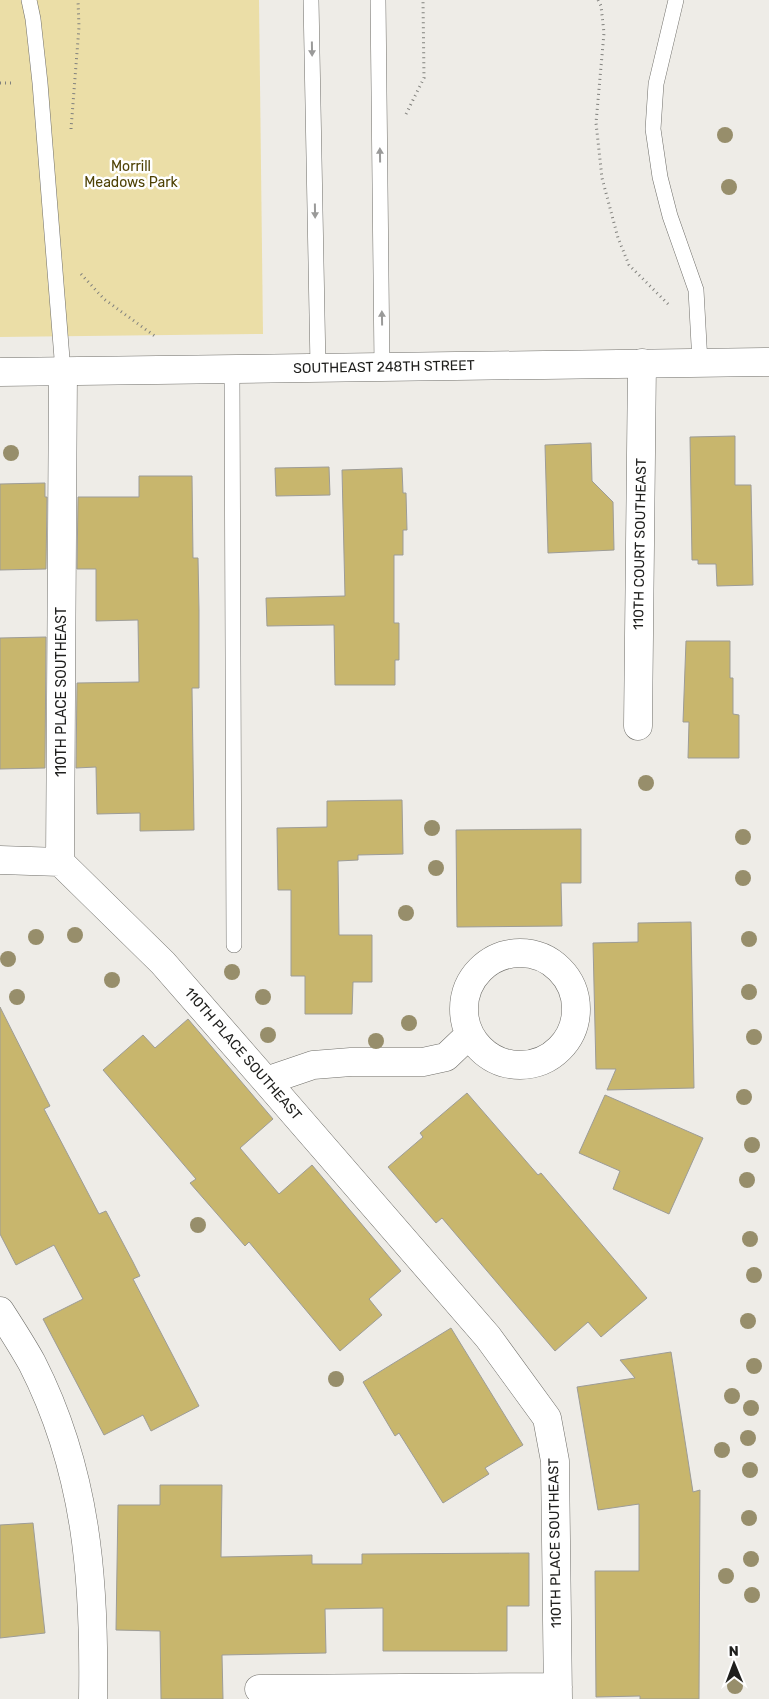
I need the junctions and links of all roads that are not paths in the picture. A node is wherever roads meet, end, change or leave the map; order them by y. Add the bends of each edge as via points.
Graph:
1 (29, 0) edge
2 (311, 0) edge
3 (378, 0) edge
4 (676, 0) edge
5 (769, 362) edge
6 (642, 363) junction
7 (700, 363) junction
8 (318, 367) junction
9 (382, 367) junction
10 (232, 369) junction
11 (62, 371) junction
12 (0, 372) edge
13 (638, 726) dead end
14 (0, 860) edge
15 (60, 862) junction
16 (234, 945) dead end
17 (469, 1035) junction
18 (266, 1081) junction
19 (0, 1311) edge
20 (259, 1689) dead end
21 (558, 1693) edge
22 (94, 1699) edge

1 - 11 lane via 40,83
2 -> 8 lane
9 -> 3 lane
4 - 7 lane via 656,84 654,129 660,177 696,290
5 - 7 street, SOUTHEAST 248TH STREET
6 - 7 street, SOUTHEAST 248TH STREET
6 - 9 street, SOUTHEAST 248TH STREET
6 - 13 street, 110TH COURT SOUTHEAST
8 - 9 street, SOUTHEAST 248TH STREET
8 - 10 street, SOUTHEAST 248TH STREET
10 - 11 street, SOUTHEAST 248TH STREET
10 - 16 lane
11 - 12 street, SOUTHEAST 248TH STREET
11 - 15 street, 110TH PLACE SOUTHEAST
14 - 15 street
15 - 18 street, 110TH PLACE SOUTHEAST via 163,963
17 - 17 street via 480,1050 513,1066 532,1065 548,1058 563,1046 573,1031 577,1013 575,995 568,978 556,964 538,955 519,952 500,955 471,979 464,997 463,1017
17 - 18 street via 446,1057 422,1062 313,1065
18 - 21 street, 110TH PLACE SOUTHEAST via 488,1337 547,1418 555,1460
19 - 22 street via 44,1389 78,1489 92,1603
20 - 21 street

